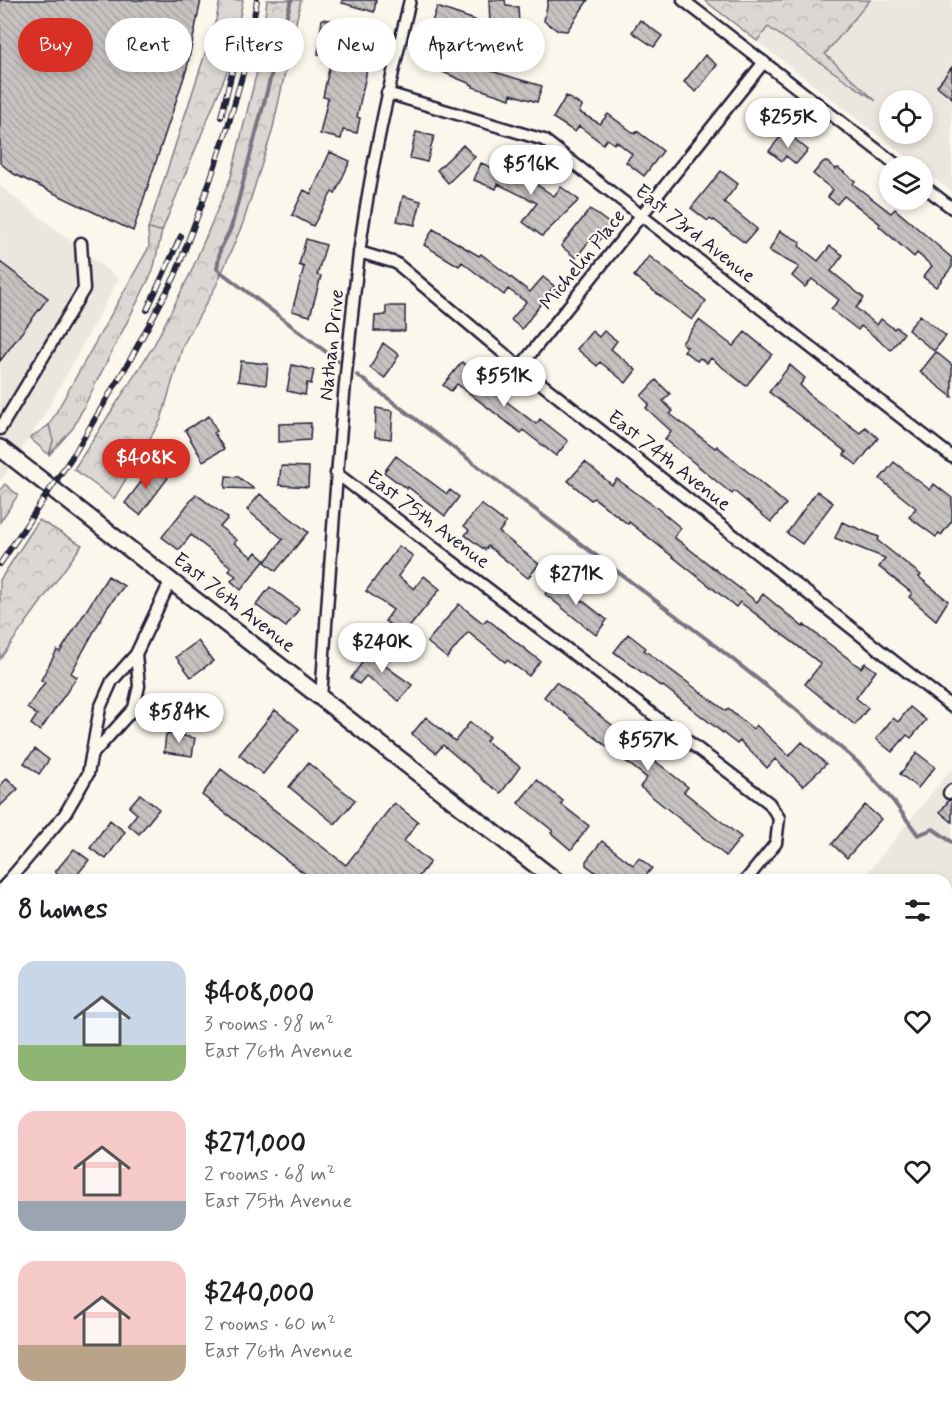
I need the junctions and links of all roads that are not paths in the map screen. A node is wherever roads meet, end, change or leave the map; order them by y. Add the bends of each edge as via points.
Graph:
1 (410, 0) edge
2 (683, 0) edge
3 (764, 62) junction
4 (387, 93) junction
5 (885, 156) edge
6 (933, 193) edge
7 (952, 208) edge
8 (642, 215) junction
9 (81, 243) dead end
10 (359, 252) junction
11 (520, 367) junction
12 (0, 429) edge
13 (0, 448) edge
14 (952, 457) edge
15 (336, 473) junction
16 (171, 580) junction
17 (136, 654) junction
18 (321, 698) junction
19 (952, 708) edge
20 (91, 756) junction
21 (14, 874) edge
22 (547, 874) edge
23 (751, 874) edge

1 - 4 street, Nathan Drive
2 - 3 street
3 - 5 street
3 - 8 street, Michelin Place
4 - 8 street, East 73rd Avenue via 544,140
4 - 10 street, Nathan Drive
6 - 7 street
8 - 11 street, Michelin Place
8 - 14 street, East 73rd Avenue
9 - 12 street via 84,289
10 - 11 street, East 74th Avenue via 396,263
10 - 15 street, Nathan Drive
11 - 19 street, East 74th Avenue
13 - 16 street, East 76th Avenue
15 - 18 street, Nathan Drive
15 - 23 street, East 75th Avenue via 769,803 779,818 776,843
16 - 17 street
16 - 18 street, East 76th Avenue
17 - 20 street via 112,681 100,708
17 - 20 street via 140,686 134,708
18 - 22 street, East 76th Avenue
20 - 21 street via 88,774 65,814

